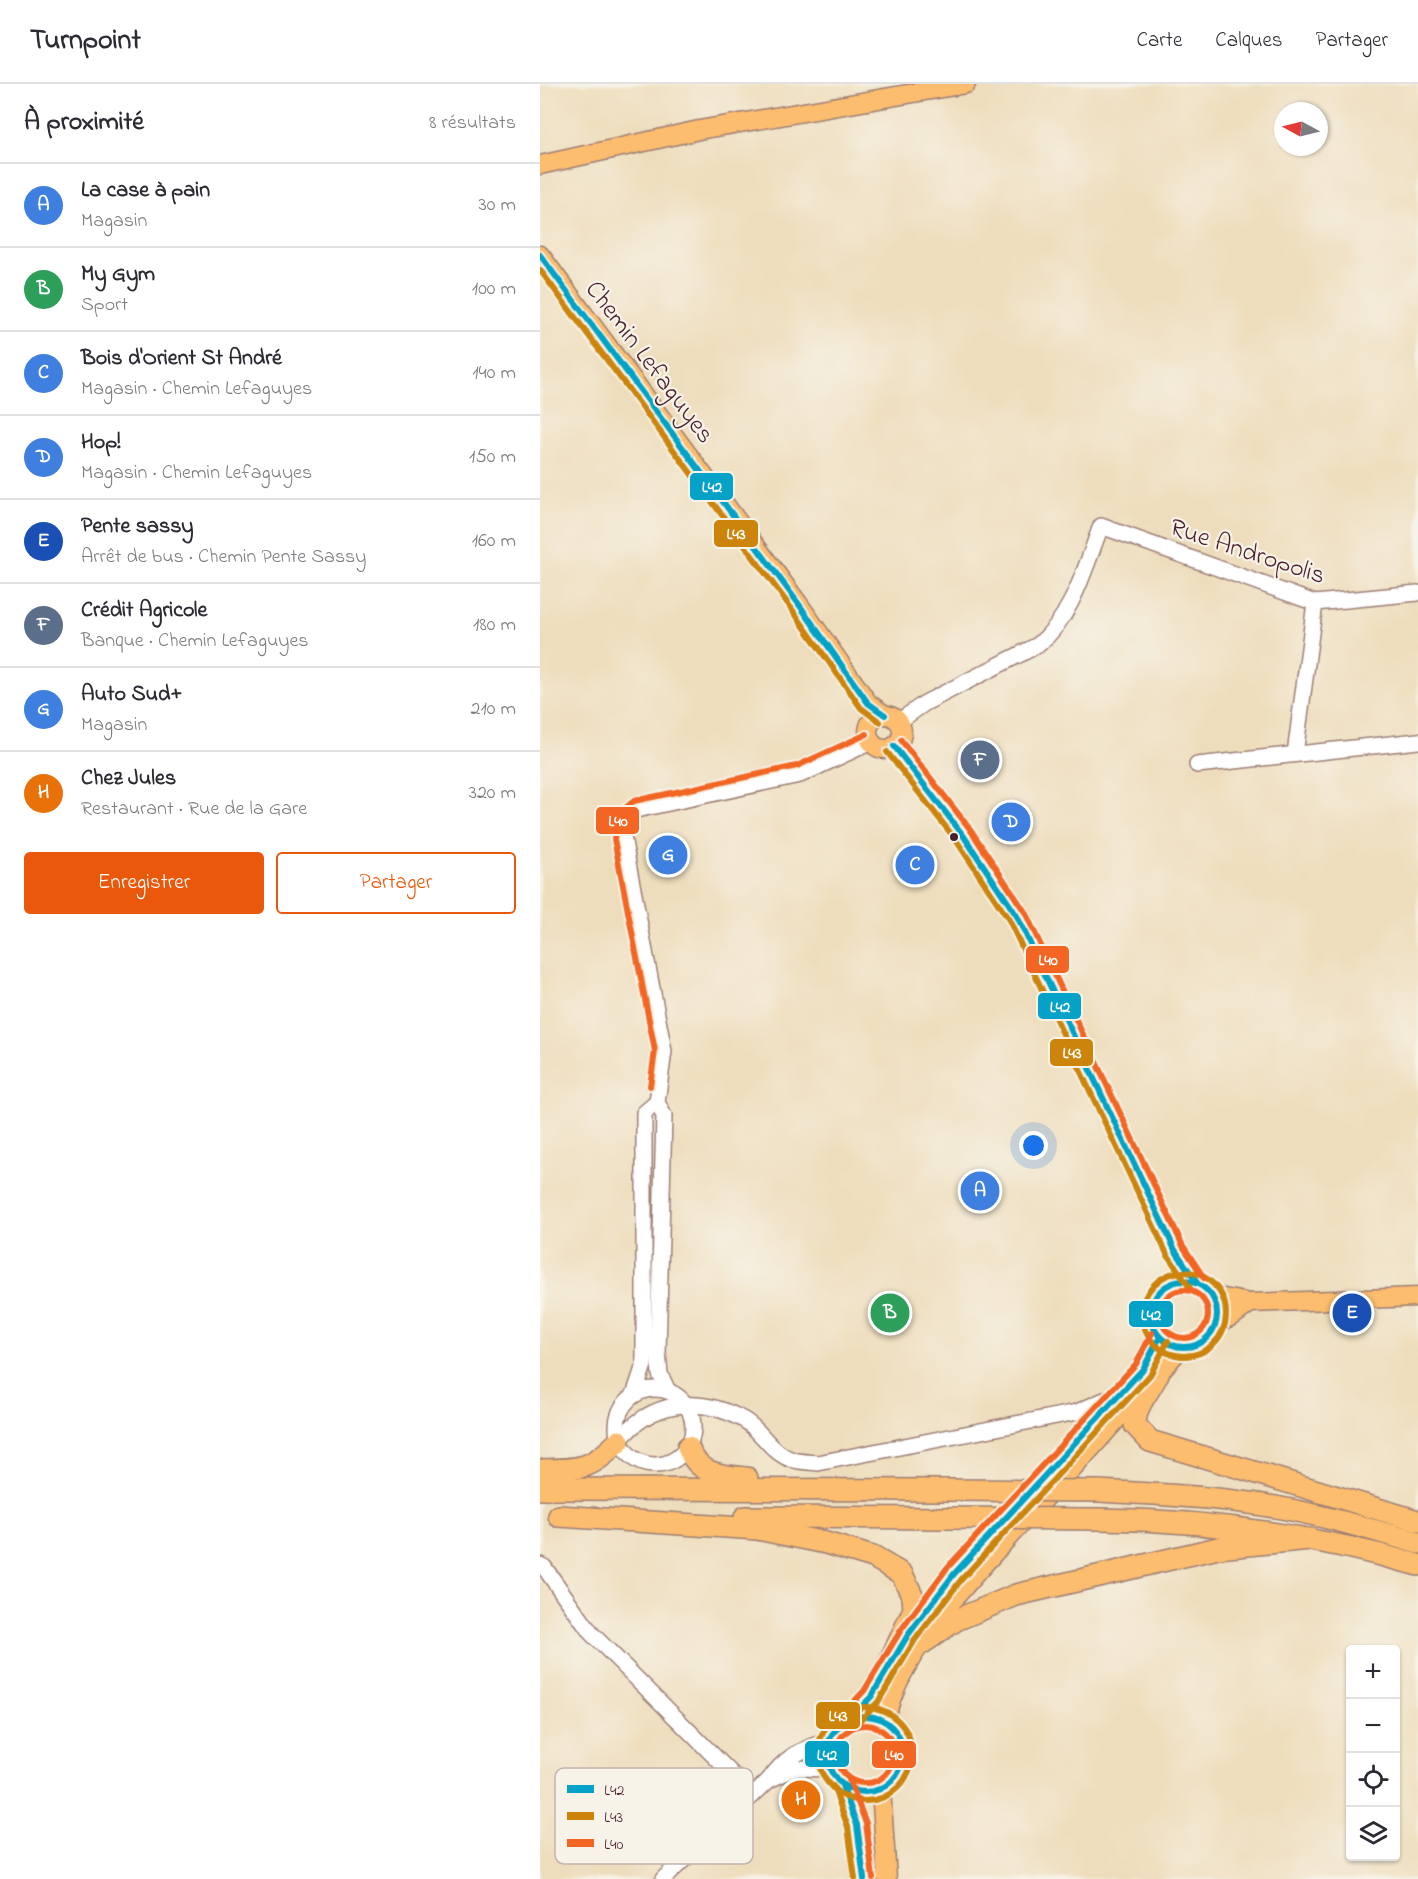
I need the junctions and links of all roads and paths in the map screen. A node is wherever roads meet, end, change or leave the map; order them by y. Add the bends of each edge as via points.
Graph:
1 (966, 84) edge
2 (540, 165) edge
3 (540, 255) edge
4 (1418, 592) edge
5 (1316, 603) junction
6 (868, 703) junction
7 (892, 718) junction
8 (870, 734) junction
9 (1418, 741) edge
10 (894, 746) junction
11 (1295, 754) junction
12 (1197, 765) dead end
13 (657, 1102) junction
14 (1175, 1250) junction
15 (1171, 1283) junction
16 (1197, 1283) junction
17 (1213, 1296) junction
18 (1418, 1298) edge
19 (1251, 1303) junction
20 (1216, 1324) junction
21 (1160, 1337) junction
22 (1182, 1347) junction
23 (1158, 1374) junction
24 (668, 1391) junction
25 (1122, 1391) junction
26 (634, 1395) junction
27 (687, 1406) junction
28 (619, 1441) junction
29 (688, 1447) junction
30 (540, 1470) edge
31 (540, 1489) edge
32 (879, 1490) junction
33 (550, 1516) edge
34 (1418, 1521) edge
35 (1310, 1539) junction
36 (1418, 1543) edge
37 (540, 1565) edge
38 (1418, 1565) edge
39 (921, 1644) junction
40 (885, 1672) junction
41 (850, 1718) junction
42 (885, 1721) junction
43 (830, 1740) junction
44 (726, 1768) edge
45 (836, 1776) junction
46 (769, 1780) junction
47 (881, 1788) junction
48 (753, 1795) edge
49 (679, 1864) edge
50 (663, 1879) edge
51 (864, 1879) edge
52 (887, 1879) edge

1 - 2 main road via 699,130
3 - 6 main road, Chemin Lefaguyes
4 - 5 street, Rue Andropolis
5 - 7 street, Rue Andropolis via 1101,526 1066,613 1053,633 1038,645
5 - 11 street
6 - 7 main road, Chemin Lefaguyes
6 - 8 main road
7 - 8 main road via 875,718
7 - 10 main road via 902,732
8 - 10 main road via 884,749
8 - 13 street via 800,775 636,810 627,817 623,837 664,1051
9 - 11 street
10 - 14 main road via 963,835 1017,916
11 - 12 street
13 - 24 street via 664,1116 658,1353 660,1374
13 - 26 street via 644,1113 644,1365
14 - 15 main road
14 - 16 main road
15 - 16 main road
15 - 21 main road via 1158,1293 1151,1307 1152,1324
16 - 17 main road
17 - 19 main road
17 - 20 main road
18 - 19 main road
19 - 20 main road
20 - 22 main road via 1203,1341
21 - 22 main road
21 - 25 main road via 1143,1369
22 - 23 main road
23 - 34 highway via 1135,1417 1135,1425 1150,1441
23 - 39 main road via 985,1563
24 - 26 street via 656,1388
24 - 27 street
25 - 27 street via 1077,1412 818,1463 791,1459 777,1451 746,1421 720,1410
25 - 40 main road via 954,1574
26 - 28 street via 620,1412
27 - 28 street via 648,1413 631,1425
27 - 29 street via 693,1426
28 - 29 street via 634,1460 658,1466 669,1463
28 - 30 highway via 603,1457 581,1469
29 - 32 highway via 696,1464 720,1476
31 - 32 highway
32 - 36 highway, bridge via 1100,1491 1234,1501 1327,1517
33 - 35 highway, bridge via 1101,1519 1191,1522
33 - 40 highway via 757,1529 826,1543 883,1562 902,1574 909,1585 914,1609
35 - 38 highway
35 - 39 highway via 1218,1548 1016,1595 956,1620
37 - 44 street via 591,1633
39 - 42 main road via 888,1702
40 - 41 main road via 871,1697
41 - 42 main road via 868,1716
41 - 43 main road
42 - 47 main road via 897,1734 902,1751 895,1777
43 - 45 main road via 827,1755
43 - 46 street via 798,1751 781,1763
45 - 46 street via 796,1768
45 - 47 main road via 856,1791
45 - 51 main road via 857,1826
46 - 48 street
47 - 52 main road
49 - 50 street

